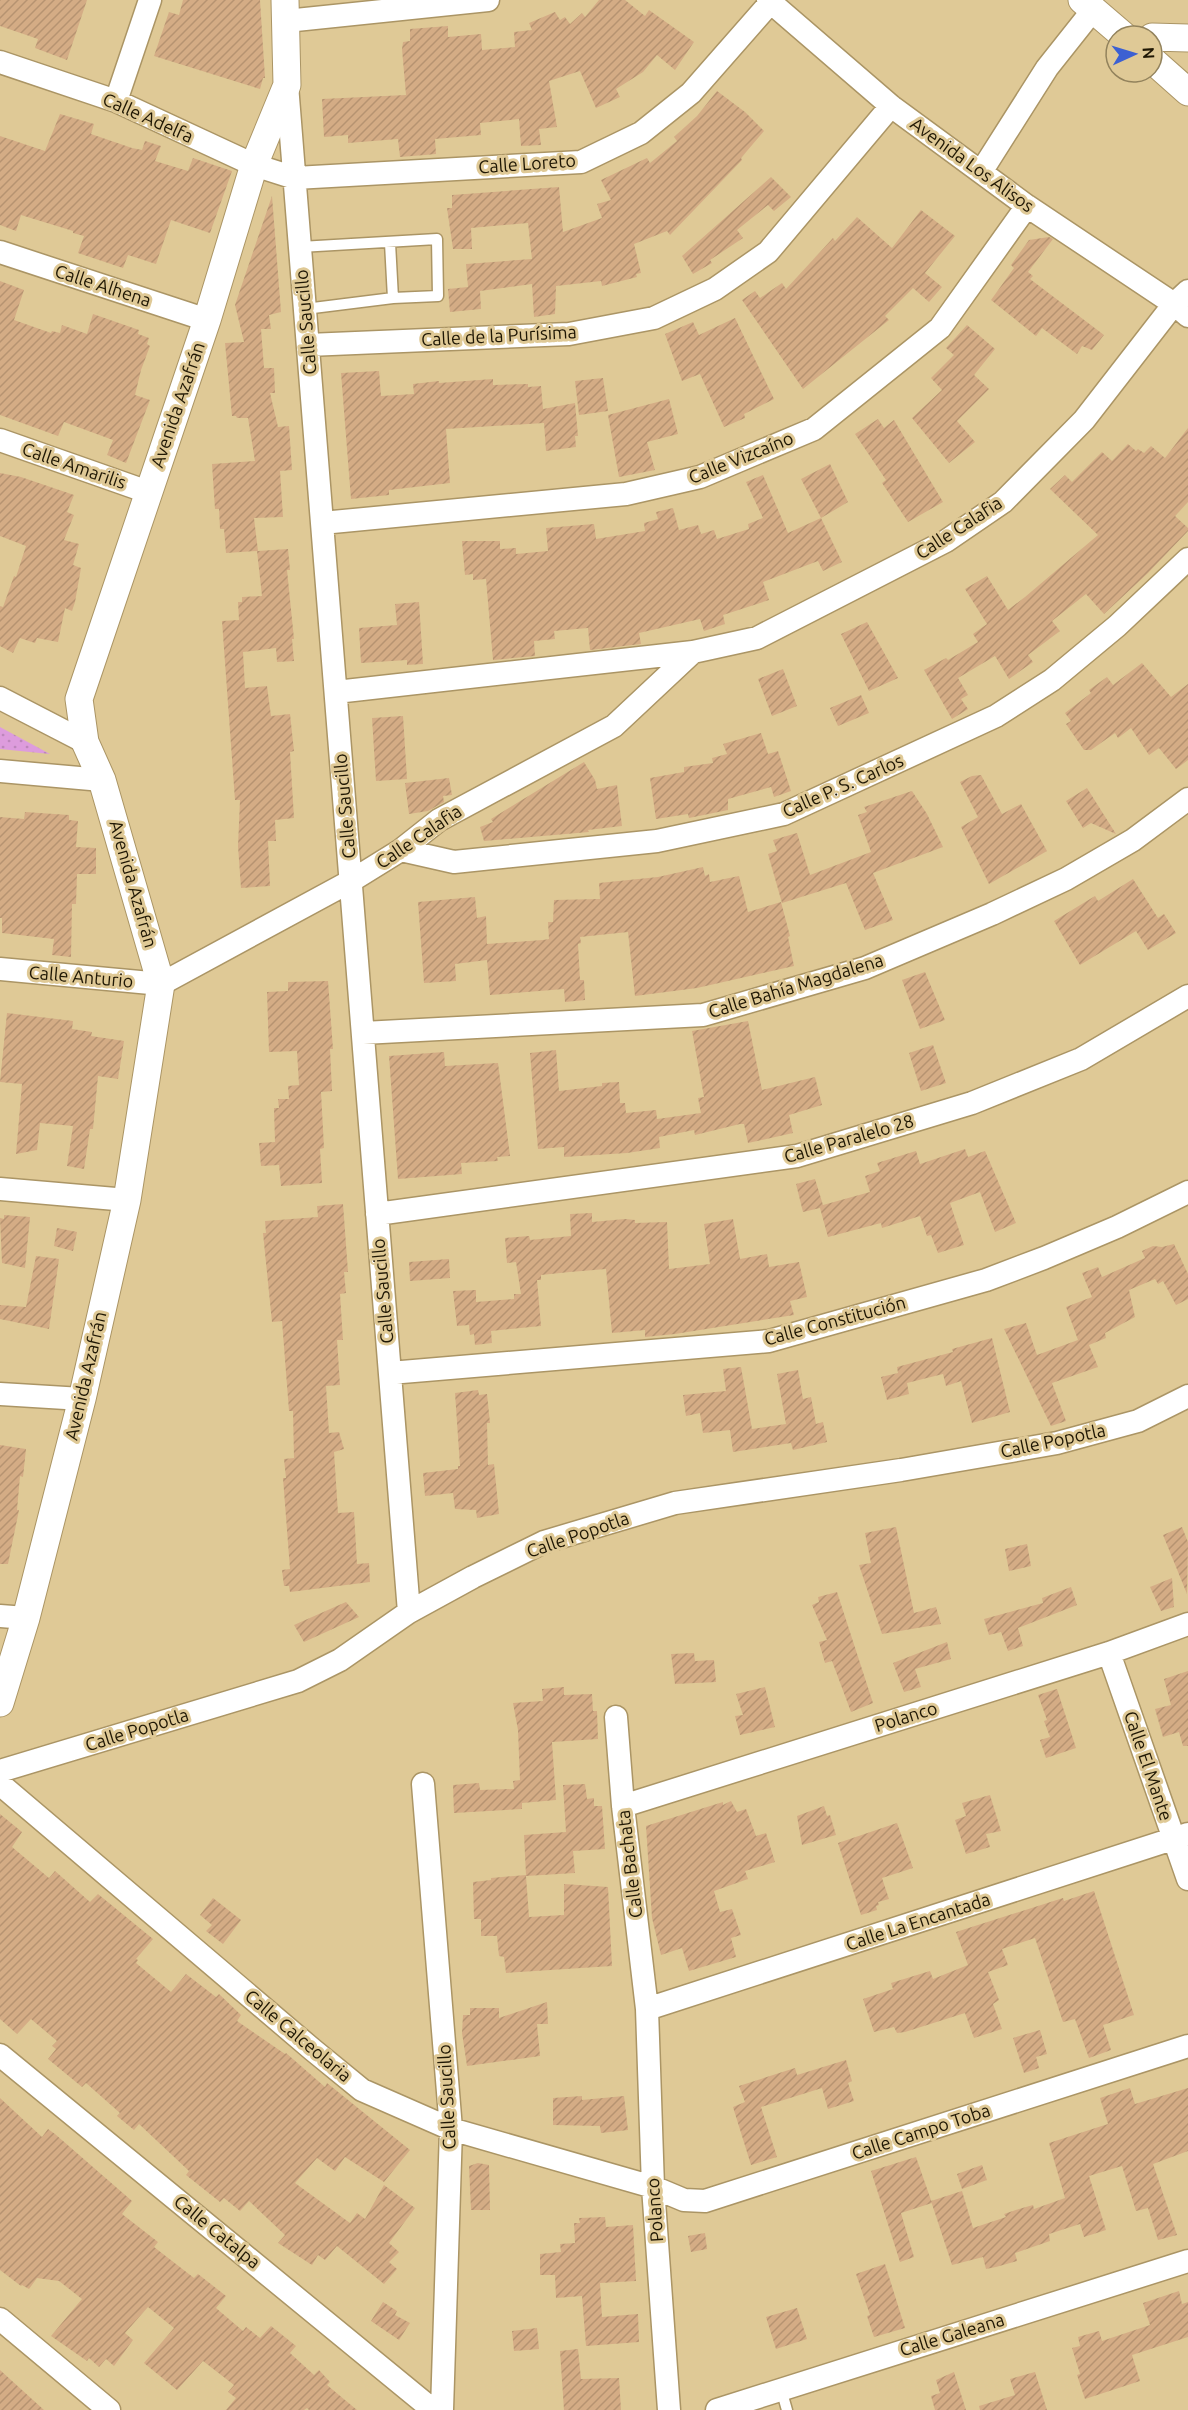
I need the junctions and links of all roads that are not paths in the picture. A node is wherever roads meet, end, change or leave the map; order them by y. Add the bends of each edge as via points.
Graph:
1 (150, 0) edge
2 (481, 1) edge
3 (769, 2) edge
4 (1087, 5) edge
5 (285, 11) edge
6 (1110, 24) edge
7 (1164, 37) edge
8 (1188, 38) edge
9 (0, 62) edge
10 (1164, 71) edge
11 (287, 85) junction
12 (1188, 92) edge
13 (116, 101) junction
14 (891, 106) junction
15 (254, 165) junction
16 (981, 172) junction
17 (295, 178) junction
18 (1027, 206) junction
19 (390, 243) junction
20 (300, 247) junction
21 (0, 252) edge
22 (393, 298) junction
23 (1184, 304) edge
24 (305, 309) junction
25 (207, 320) junction
26 (308, 345) junction
27 (0, 440) edge
28 (148, 492) junction
29 (322, 523) junction
30 (1188, 559) edge
31 (693, 652) junction
32 (336, 692) junction
33 (0, 698) edge
34 (85, 742) junction
35 (0, 771) edge
36 (102, 780) junction
37 (1188, 799) edge
38 (401, 850) junction
39 (351, 881) junction
40 (0, 969) edge
41 (162, 984) junction
42 (1188, 996) edge
43 (363, 1033) junction
44 (0, 1189) edge
45 (1188, 1192) edge
46 (127, 1200) junction
47 (377, 1214) junction
48 (390, 1373) junction
49 (0, 1394) edge
50 (1188, 1396) edge
51 (82, 1399) junction
52 (409, 1612) junction
53 (13, 1617) edge
54 (1188, 1624) edge
55 (1109, 1653) junction
56 (0, 1703) edge
57 (616, 1718) dead end
58 (0, 1771) edge
59 (0, 1784) edge
60 (423, 1784) dead end
61 (623, 1806) junction
62 (1181, 1836) edge
63 (1188, 1878) edge
64 (647, 2009) junction
65 (1188, 2046) edge
66 (0, 2055) edge
67 (451, 2129) junction
68 (653, 2187) junction
69 (1188, 2261) edge
70 (0, 2319) edge
71 (784, 2400) edge
72 (109, 2410) edge
73 (433, 2410) edge
74 (442, 2410) edge
75 (669, 2410) edge
76 (717, 2410) edge

1 - 13 street
2 - 5 street
3 - 14 street, Avenida Los Alisos
3 - 17 street, Calle Loreto via 691,93 641,133 581,162
4 - 6 street
4 - 16 street
5 - 11 street, Calle Saucillo
7 - 8 street
9 - 13 street, Calle Adelfa
10 - 12 street
11 - 15 street, Avenida Azafrán
11 - 17 street, Calle Saucillo
13 - 15 street, Calle Adelfa
14 - 16 street, Avenida Los Alisos
14 - 26 street, Calle de la Purísima via 768,252 715,289 654,318 569,334
15 - 17 street, Calle Adelfa
15 - 25 street, Avenida Azafrán
16 - 18 street, Avenida Los Alisos
17 - 20 street, Calle Saucillo
18 - 23 street, Avenida Los Alisos
18 - 29 street, Calle Vizcaíno via 940,328 814,429 700,477 626,494
19 - 20 lane
19 - 22 lane
19 - 22 lane via 437,240 438,296
20 - 24 street, Calle Saucillo
21 - 25 street, Calle Alhena
22 - 24 lane
23 - 31 street, Calle Calafia via 1084,420 1003,502 946,540 757,638
24 - 26 street, Calle Saucillo
25 - 28 street, Avenida Azafrán
26 - 29 street, Calle Saucillo
27 - 28 street, Calle Amarilis
28 - 34 street, Avenida Azafrán via 79,699
29 - 32 street, Calle Saucillo
30 - 38 street, Calle P. S. Carlos via 1060,673 996,716 784,814 657,841 454,862
31 - 32 street, Calle Calafia
31 - 38 street, Calle Calafia via 614,726 439,820
32 - 39 street, Calle Saucillo
33 - 34 street
34 - 36 street, Avenida Azafrán
35 - 36 street
36 - 41 street, Avenida Azafrán
37 - 43 street, Calle Bahía Magdalena via 1133,840 1066,879 992,914 865,968 703,1015
38 - 39 street, Calle Calafia
39 - 41 street, Calle Calafia
39 - 43 street, Calle Saucillo
40 - 41 street, Calle Anturio
41 - 46 street, Avenida Azafrán
42 - 47 street, Calle Paralelo 28 via 1070,1064 972,1103 797,1156
43 - 47 street, Calle Saucillo
44 - 46 street
45 - 48 street, Calle Constitución via 1117,1227 986,1280 769,1341
46 - 51 street, Avenida Azafrán
47 - 48 street, Calle Saucillo
48 - 52 street, Calle Saucillo
49 - 51 street
50 - 52 street, Calle Popotla via 1138,1421 1057,1443 675,1503 544,1542
51 - 53 street, Avenida Azafrán
52 - 58 street, Calle Popotla via 340,1660 298,1681
53 - 56 street, Avenida Azafrán
54 - 55 street, Polanco
55 - 61 street, Polanco
55 - 62 street, Calle El Mante
57 - 61 street, Calle Bachata
59 - 67 street, Calle Calceolaria via 362,2090
60 - 67 street, Calle Saucillo
61 - 64 street, Calle Bachata
62 - 63 street, Calle El Mante
62 - 64 street, Calle La Encantada
64 - 68 street, Polanco
65 - 68 street, Calle Campo Toba via 705,2201 684,2200
66 - 73 street, Calle Catalpa
67 - 68 street, Calle Calceolaria
67 - 74 street, Calle Saucillo
68 - 75 street, Polanco
69 - 71 street, Calle Galeana
70 - 72 street
71 - 76 street, Calle Galeana

